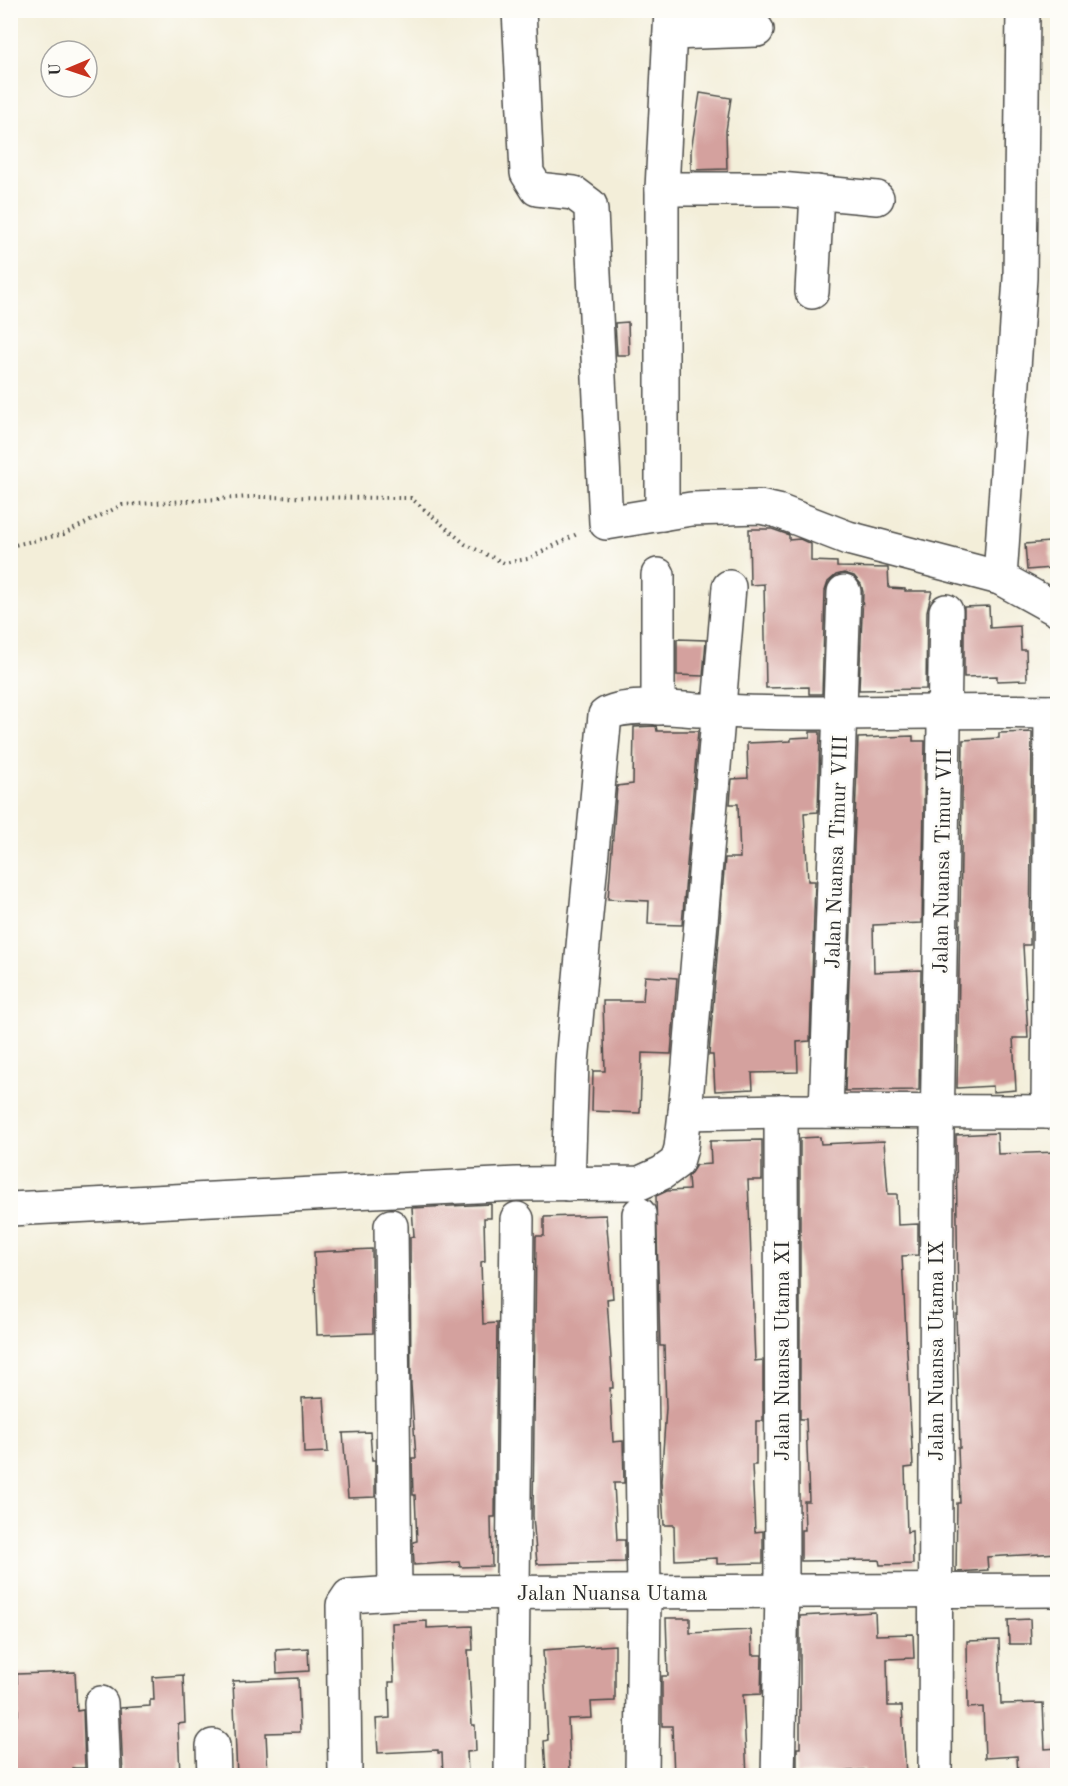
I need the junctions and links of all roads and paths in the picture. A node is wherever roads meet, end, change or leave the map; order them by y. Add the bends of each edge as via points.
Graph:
1 (519, 10) edge
2 (1023, 10) edge
3 (671, 22) edge
4 (757, 30) dead end
5 (662, 189) junction
6 (817, 192) junction
7 (877, 198) dead end
8 (812, 291) dead end
9 (662, 514) junction
10 (606, 523) junction
11 (10, 546) edge
12 (658, 575) dead end
13 (1000, 578) junction
14 (729, 587) dead end
15 (844, 592) dead end
16 (1058, 610) edge
17 (946, 611) dead end
18 (658, 708) junction
19 (719, 711) junction
20 (842, 712) junction
21 (945, 712) junction
22 (1054, 712) edge
23 (781, 1111) junction
24 (938, 1111) junction
25 (826, 1112) junction
26 (1053, 1112) edge
27 (685, 1113) junction
28 (568, 1184) junction
29 (10, 1209) edge
30 (639, 1214) dead end
31 (517, 1220) dead end
32 (391, 1226) dead end
33 (935, 1590) junction
34 (1058, 1590) edge
35 (782, 1592) junction
36 (395, 1593) junction
37 (515, 1593) junction
38 (644, 1593) junction
39 (101, 1703) dead end
40 (104, 1776) edge
41 (345, 1776) edge
42 (511, 1776) edge
43 (642, 1776) edge
44 (778, 1776) edge
45 (935, 1776) edge

1 - 10 street via 527,173 537,189 574,193 590,205
2 - 13 street via 1020,278
3 - 4 street
3 - 5 street
5 - 6 street
5 - 9 street
6 - 7 street
6 - 8 street
9 - 10 street
9 - 13 street via 715,507 760,507 848,538
10 - 11 path via 528,559 504,562 465,544 411,498 239,498 122,505 64,534
12 - 18 street
13 - 16 street
14 - 19 street
15 - 20 street, Jalan Nuansa Timur VIII
17 - 21 street, Jalan Nuansa Timur VII
18 - 19 street
18 - 28 street via 611,711 602,726 572,1062
19 - 20 street
19 - 27 street
20 - 21 street
20 - 25 street, Jalan Nuansa Timur VIII
21 - 22 street
21 - 24 street, Jalan Nuansa Timur VII
22 - 26 street
23 - 25 street
23 - 27 street
23 - 35 street, Jalan Nuansa Utama XI
24 - 25 street
24 - 26 street
24 - 33 street, Jalan Nuansa Utama IX
27 - 28 street via 680,1155 662,1173 640,1183
28 - 29 street
30 - 38 street
31 - 37 street
32 - 36 street
33 - 34 street, Jalan Nuansa Utama
33 - 35 street, Jalan Nuansa Utama
33 - 45 street, Jalan Nuansa Utama IX
35 - 38 street, Jalan Nuansa Utama
35 - 44 street, Jalan Nuansa Utama XI
36 - 37 street, Jalan Nuansa Utama
36 - 41 street, Jalan Nuansa Utama via 349,1596 343,1605
37 - 38 street, Jalan Nuansa Utama
37 - 42 street
38 - 43 street
39 - 40 street

